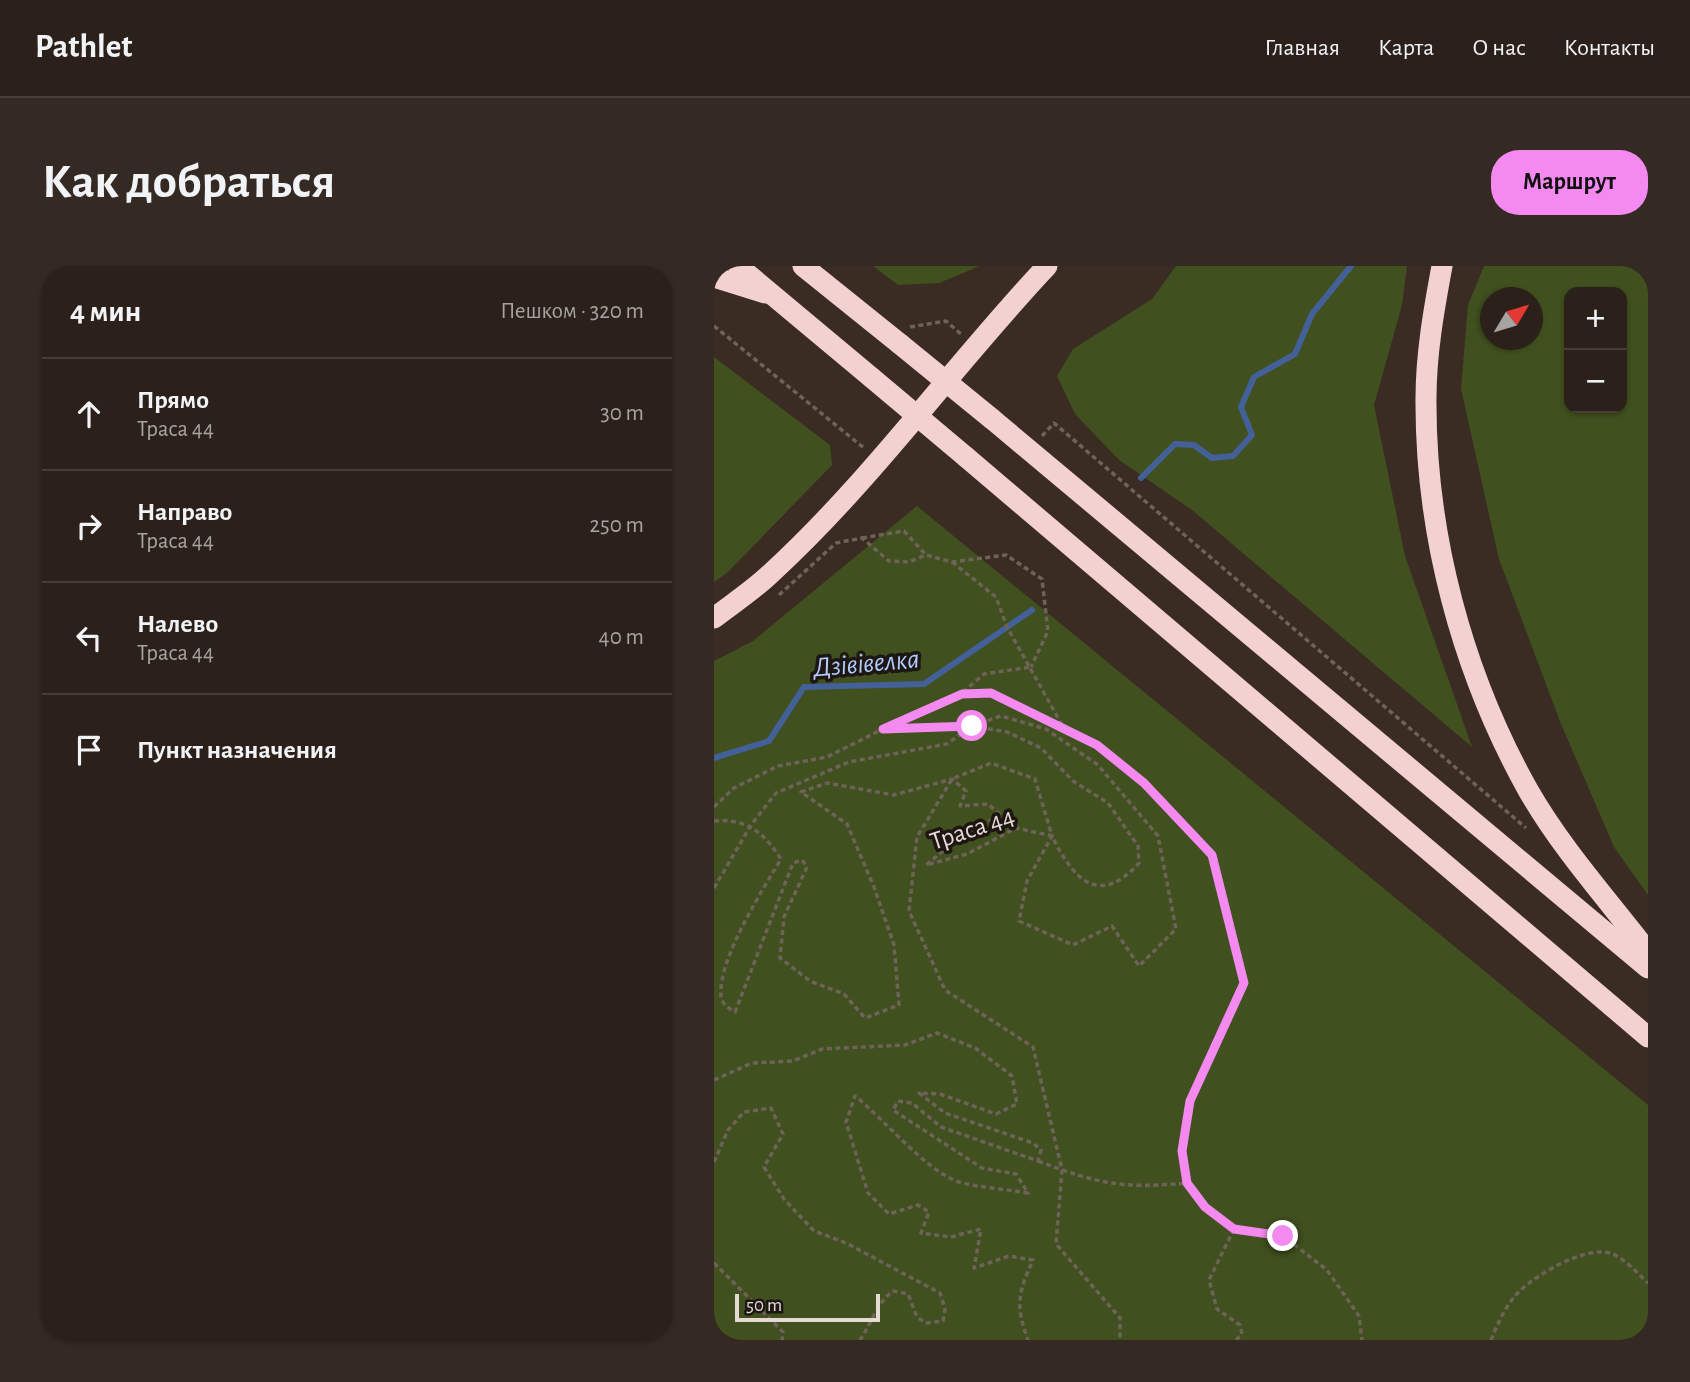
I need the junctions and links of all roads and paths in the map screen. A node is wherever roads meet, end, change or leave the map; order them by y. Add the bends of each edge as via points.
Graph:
1 (738, 266) edge
2 (803, 266) edge
3 (1047, 266) edge
4 (1442, 266) edge
5 (714, 277) edge
6 (776, 297) junction
7 (946, 321) dead end
8 (912, 324) dead end
9 (1045, 432) dead end
10 (862, 538) junction
11 (926, 555) junction
12 (952, 562) junction
13 (768, 603) dead end
14 (714, 618) edge
15 (1031, 667) junction
16 (962, 694) junction
17 (972, 726) junction
18 (1063, 728) junction
19 (883, 729) junction
20 (953, 779) junction
21 (714, 807) edge
22 (714, 821) edge
23 (751, 825) junction
24 (1534, 835) dead end
25 (1052, 836) junction
26 (714, 888) edge
27 (1648, 952) edge
28 (1648, 968) edge
29 (1648, 1037) edge
30 (714, 1080) edge
31 (1038, 1161) junction
32 (714, 1162) edge
33 (1062, 1170) junction
34 (1187, 1183) junction
35 (1234, 1229) junction
36 (714, 1263) edge
37 (1648, 1283) edge
38 (782, 1340) edge
39 (860, 1340) edge
40 (1028, 1340) edge
41 (1120, 1340) edge
42 (1236, 1340) edge
43 (1362, 1340) edge
44 (1491, 1340) edge

1 - 6 highway
2 - 28 highway, bridge
3 - 14 highway via 989,327 831,514 767,577
4 - 27 highway via 1426,396 1435,527 1460,626 1494,718 1529,792
5 - 6 highway
6 - 29 highway, bridge
7 - 8 path
9 - 24 path via 1054,423
10 - 11 path via 889,561 909,562
10 - 11 path via 904,531
10 - 13 path via 836,543
11 - 12 path
12 - 15 path via 996,597 1006,627
12 - 15 path via 1006,555 1042,579 1048,631
15 - 16 path via 984,674
15 - 18 path
16 - 18 path via 991,693
16 - 19 path
17 - 19 path, Траса 44
17 - 23 path via 947,744 849,762 776,793
17 - 25 path, Траса 44 via 1007,732 1041,748 1073,781 1108,803 1138,846 1139,863 1125,878 1088,884 1068,867
17 - 25 path via 1000,716 1046,729 1098,765 1158,836 1176,929 1139,966 1111,926 1073,945 1019,921 1027,881
18 - 34 path via 1097,745 1144,783 1212,855 1244,983 1190,1101 1182,1151
19 - 21 path via 827,757 778,766 733,788
20 - 23 path, Траса 44 via 894,795 827,783 802,792 847,824 894,945 899,1005 865,1018 844,994 810,981 780,958 784,917 807,867 802,860 793,863 734,1012 726,1007 721,998 723,978 743,923 781,859
20 - 25 path via 991,762 1035,779
20 - 25 path, Траса 44 via 966,791 960,806 988,804 1002,816 971,828 926,865 967,853 1016,828
20 - 33 path via 917,837 909,911 945,990 1033,1047
22 - 23 path
23 - 26 path
30 - 31 path via 752,1063 793,1061 822,1049 905,1045 937,1033 975,1048 1012,1076 1017,1104 996,1114 940,1094 919,1093 945,1113 1033,1143 1041,1150
31 - 33 path
31 - 40 path via 941,1127 912,1103 898,1101 893,1110 924,1132 982,1168 1016,1174 1028,1193 957,1181 925,1162 855,1096 846,1122 868,1193 889,1214 918,1205 929,1212 921,1233 951,1237 981,1229 974,1268 1009,1256 1032,1260 1019,1291
32 - 39 path via 728,1130 744,1112 771,1108 783,1134 764,1167 783,1199 814,1231 846,1242 940,1293 943,1321 926,1323 917,1317 908,1294 893,1291 884,1297
33 - 34 path via 1091,1181 1141,1188
33 - 41 path via 1056,1244 1120,1318
34 - 35 path via 1205,1207
35 - 42 path via 1209,1280 1217,1309 1240,1325 1242,1334
35 - 43 path via 1283,1236 1327,1270 1359,1316
36 - 38 path via 783,1332
37 - 44 path via 1614,1253 1591,1251 1521,1289

